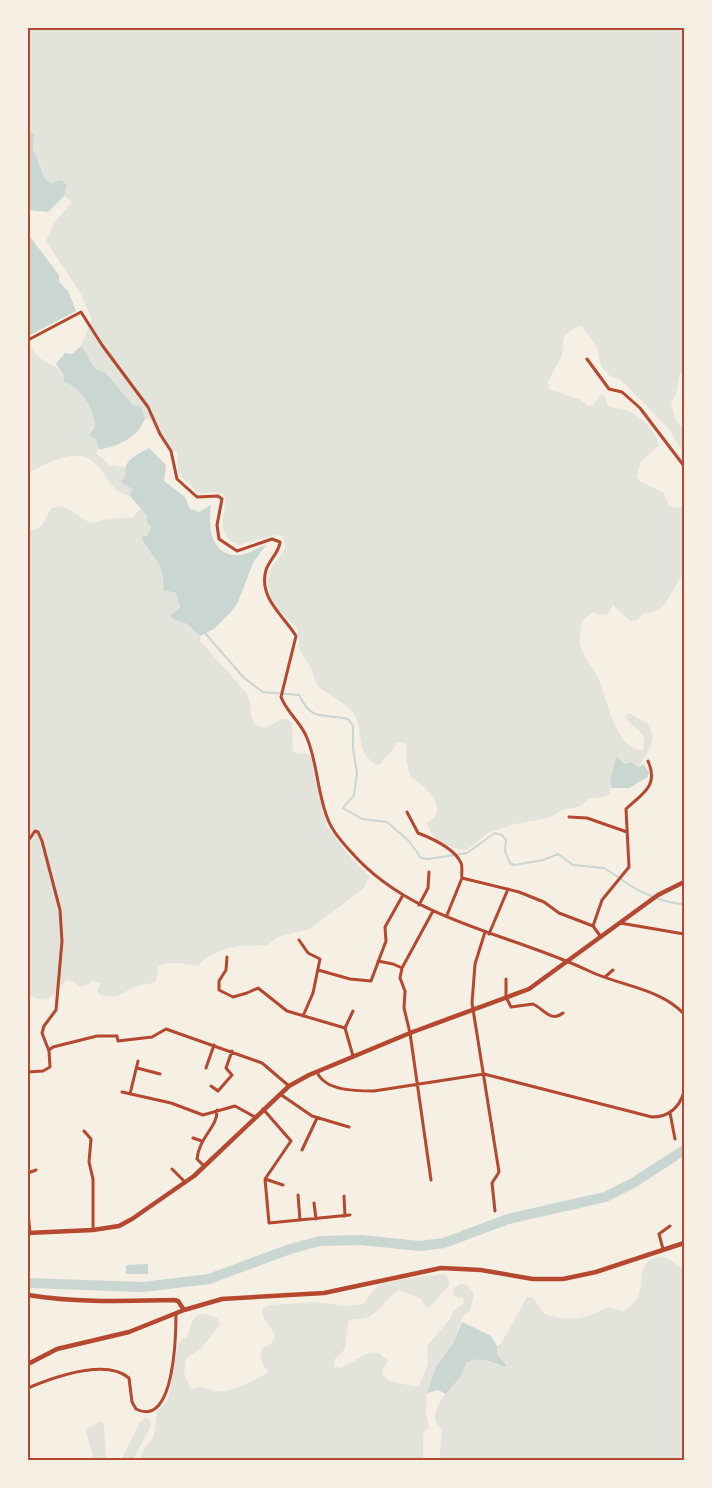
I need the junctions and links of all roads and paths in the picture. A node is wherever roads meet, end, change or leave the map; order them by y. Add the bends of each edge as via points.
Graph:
1 (28, 341) edge
2 (28, 352) edge
3 (587, 359) dead end
4 (684, 466) edge
5 (648, 761) dead end
6 (407, 812) dead end
7 (569, 817) dead end
8 (627, 832) junction
9 (28, 842) edge
10 (429, 872) dead end
11 (462, 878) junction
12 (684, 882) edge
13 (508, 889) junction
14 (403, 895) junction
15 (419, 905) junction
16 (433, 912) junction
17 (447, 915) junction
18 (620, 923) junction
19 (593, 926) junction
20 (487, 933) junction
21 (684, 934) edge
22 (601, 937) junction
23 (299, 940) dead end
24 (227, 957) dead end
25 (378, 961) junction
26 (568, 962) junction
27 (402, 968) junction
28 (318, 970) junction
29 (613, 970) dead end
30 (604, 978) junction
31 (506, 979) dead end
32 (506, 997) junction
33 (473, 1008) junction
34 (353, 1011) dead end
35 (683, 1012) edge
36 (563, 1013) dead end
37 (303, 1016) junction
38 (345, 1028) junction
39 (410, 1034) junction
40 (214, 1045) junction
41 (48, 1051) junction
42 (232, 1051) junction
43 (354, 1056) junction
44 (138, 1061) dead end
45 (136, 1068) junction
46 (206, 1068) dead end
47 (28, 1072) edge
48 (317, 1072) junction
49 (160, 1074) dead end
50 (484, 1074) junction
51 (417, 1083) junction
52 (211, 1086) dead end
53 (289, 1086) junction
54 (122, 1092) dead end
55 (684, 1092) edge
56 (279, 1093) junction
57 (130, 1094) junction
58 (263, 1109) junction
59 (217, 1110) junction
60 (670, 1113) junction
61 (255, 1117) junction
62 (317, 1118) junction
63 (349, 1127) dead end
64 (84, 1130) dead end
65 (193, 1138) dead end
66 (675, 1138) dead end
67 (202, 1141) junction
68 (302, 1150) dead end
69 (204, 1166) junction
70 (172, 1169) dead end
71 (36, 1170) dead end
72 (28, 1173) edge
73 (266, 1179) junction
74 (431, 1180) dead end
75 (185, 1182) junction
76 (283, 1185) dead end
77 (298, 1195) dead end
78 (344, 1196) dead end
79 (314, 1203) dead end
80 (495, 1211) dead end
81 (28, 1212) edge
82 (350, 1215) dead end
83 (345, 1216) junction
84 (316, 1218) junction
85 (300, 1220) junction
86 (670, 1226) dead end
87 (93, 1230) junction
88 (29, 1233) edge
89 (684, 1243) edge
90 (663, 1249) junction
91 (28, 1295) edge
92 (184, 1310) junction
93 (176, 1313) junction
94 (28, 1364) edge
95 (28, 1388) edge

1 - 2 street
1 - 14 street via 81,312 148,407 171,451 177,479 197,497 218,496 222,499 217,525 219,540 237,551 272,539 280,542 265,570 265,587 275,610 296,636 281,697 308,740 323,803 338,837 361,863
3 - 4 street via 609,389 622,392 640,408
5 - 8 street via 653,772 652,782 626,809
6 - 11 street via 418,833 457,857 461,863
7 - 8 street via 592,819
8 - 19 street via 628,867 602,900
9 - 41 street via 30,834 38,832 60,910 62,941 56,1010 42,1032
10 - 15 street via 428,888
11 - 13 street
11 - 17 street
12 - 18 main road via 658,895
13 - 19 street
13 - 20 street
14 - 15 street
14 - 25 street via 385,927 386,941
15 - 16 street
16 - 17 street
16 - 27 street
17 - 20 street
18 - 21 street
18 - 22 main road
19 - 22 street
20 - 26 street
20 - 33 street via 475,964
22 - 26 main road
23 - 28 street via 308,952 320,959
24 - 37 street via 219,990 233,997 258,988 279,1006
25 - 27 street
25 - 28 street via 370,981
26 - 30 street
26 - 32 main road via 538,984
27 - 39 street via 400,978 405,991 404,1008
28 - 37 street
29 - 30 street
30 - 35 street via 640,988
31 - 32 street
32 - 33 main road
32 - 36 street via 511,1007 533,1004 550,1016
33 - 39 main road
33 - 50 street
34 - 38 street
37 - 38 street
38 - 43 street
39 - 43 main road
39 - 51 street
40 - 41 street via 166,1029 152,1037 118,1041 117,1036 97,1036
40 - 42 street
40 - 46 street
41 - 47 street via 50,1067
42 - 52 street via 226,1068 232,1075 218,1091
42 - 53 street via 262,1063
43 - 48 main road
44 - 45 street
45 - 49 street
45 - 57 street
48 - 51 street via 325,1083 358,1091 374,1092
48 - 53 main road
50 - 51 street
50 - 60 street via 643,1115 659,1117
50 - 80 street via 499,1172 492,1183
51 - 74 street
53 - 56 main road
54 - 57 street
55 - 60 street via 679,1106
56 - 58 main road
56 - 62 street
57 - 59 street via 200,1114
58 - 61 main road
58 - 73 street via 291,1141
59 - 61 street via 235,1106
59 - 67 street via 216,1121
60 - 66 street
61 - 69 main road
62 - 63 street
62 - 68 street
64 - 87 street via 91,1139 89,1162 93,1179
65 - 67 street
67 - 69 street via 197,1159
69 - 75 main road
70 - 75 street
71 - 72 street
73 - 76 street
73 - 85 street via 269,1223
75 - 87 main road via 125,1222
77 - 85 street
78 - 83 street
79 - 84 street
81 - 88 street
82 - 83 street
83 - 84 street
84 - 85 street
86 - 90 street via 659,1234
87 - 88 main road
89 - 90 main road
90 - 92 main road via 562,1280 533,1280 481,1270 441,1268 324,1292 222,1299
91 - 92 main road via 86,1300 174,1300
92 - 93 main road
93 - 94 main road via 129,1332 57,1349
93 - 95 street via 175,1359 162,1401 154,1410 136,1409 129,1378 121,1372 84,1370

